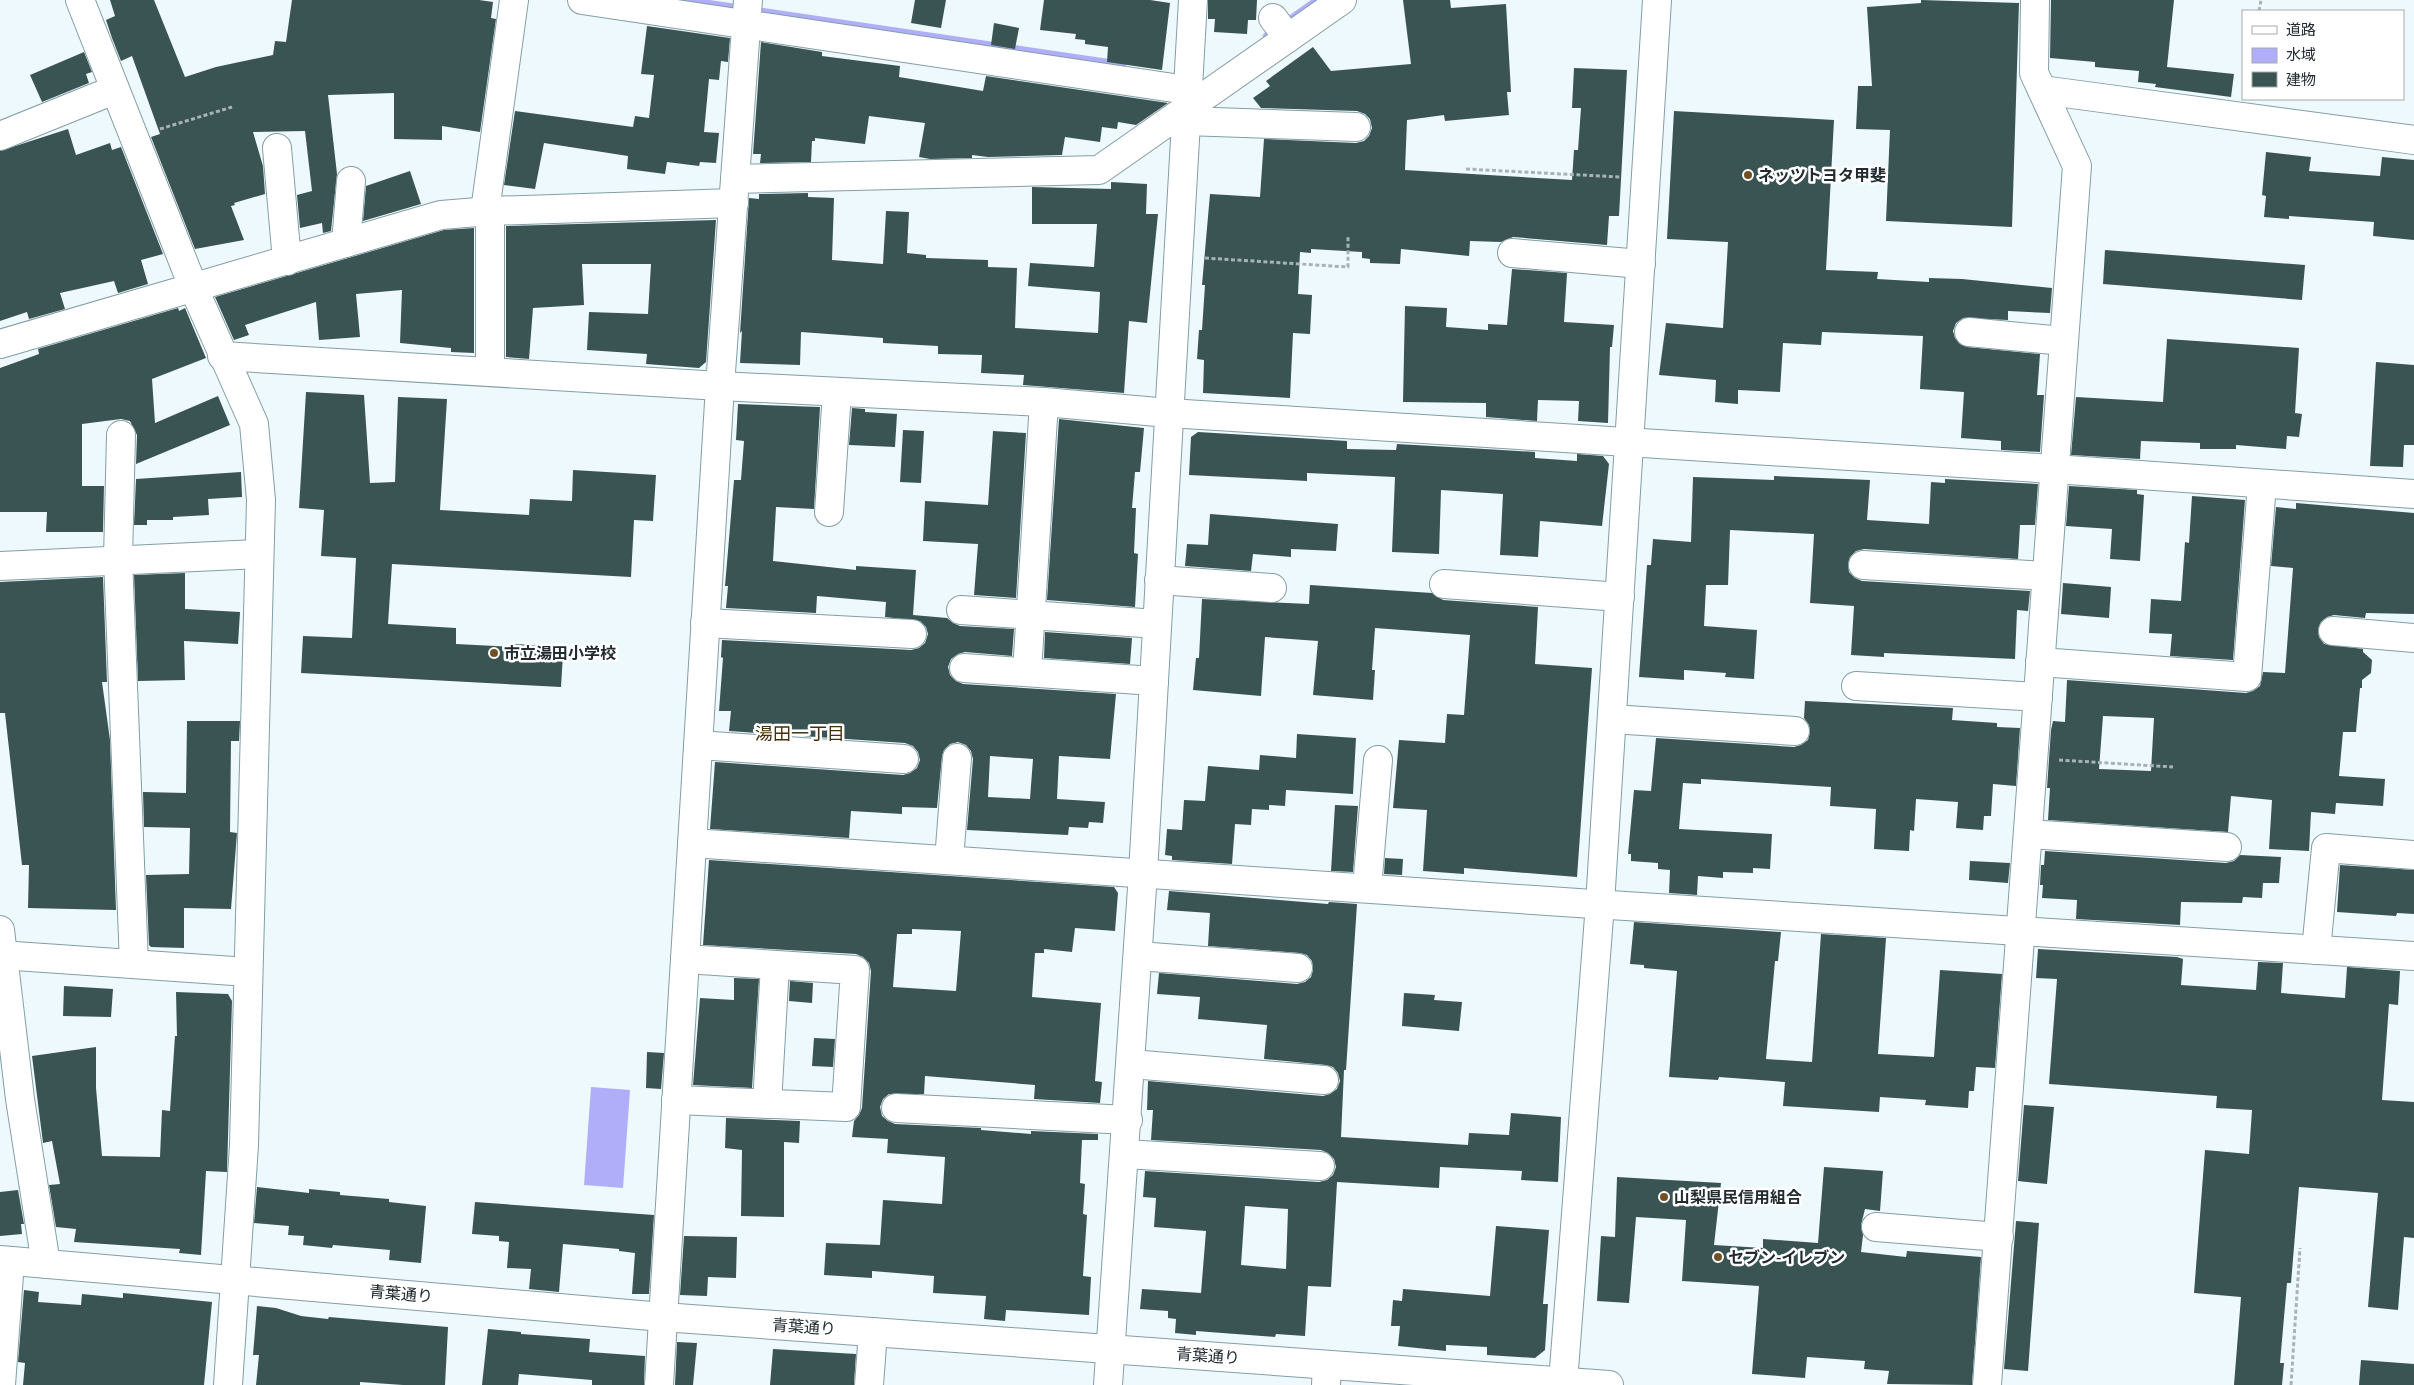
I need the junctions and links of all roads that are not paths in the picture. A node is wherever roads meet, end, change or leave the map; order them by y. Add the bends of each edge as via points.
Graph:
1 (80, 0) edge
2 (514, 0) edge
3 (582, 0) edge
4 (1193, 0) edge
5 (1342, 0) edge
6 (1657, 0) edge
7 (2035, 0) edge
8 (612, 2) edge
9 (747, 12) edge
10 (114, 90) junction
11 (2042, 90) junction
12 (1186, 107) junction
13 (1356, 127) dead end
14 (0, 136) edge
15 (2414, 140) edge
16 (278, 148) dead end
17 (351, 181) dead end
18 (734, 191) junction
19 (488, 211) junction
20 (346, 243) junction
21 (1512, 253) dead end
22 (287, 261) junction
23 (1641, 264) junction
24 (194, 289) junction
25 (1969, 332) dead end
26 (2063, 341) junction
27 (0, 344) edge
28 (222, 356) junction
29 (490, 372) junction
30 (720, 386) junction
31 (837, 392) junction
32 (1044, 402) junction
33 (1169, 413) junction
34 (121, 435) dead end
35 (1630, 442) junction
36 (2054, 469) junction
37 (2262, 484) junction
38 (2414, 494) edge
39 (828, 512) dead end
40 (259, 554) junction
41 (118, 559) junction
42 (1863, 564) dead end
43 (0, 566) edge
44 (2046, 576) junction
45 (1159, 580) junction
46 (1444, 584) dead end
47 (1272, 588) dead end
48 (1620, 597) junction
49 (961, 610) dead end
50 (1030, 615) junction
51 (705, 623) junction
52 (1157, 624) junction
53 (2333, 631) dead end
54 (912, 634) dead end
55 (2414, 638) edge
56 (2040, 662) junction
57 (964, 668) dead end
58 (1027, 672) junction
59 (1154, 682) junction
60 (1856, 686) dead end
61 (2038, 697) junction
62 (1612, 719) junction
63 (1795, 731) dead end
64 (698, 744) junction
65 (957, 758) dead end
66 (904, 759) dead end
67 (1378, 760) dead end
68 (2028, 834) junction
69 (692, 843) junction
70 (2227, 847) dead end
71 (2414, 855) edge
72 (950, 860) junction
73 (1143, 873) junction
74 (1367, 888) junction
75 (1600, 904) junction
76 (2022, 931) junction
77 (1, 947) edge
78 (2316, 950) junction
79 (1138, 956) junction
80 (2414, 956) edge
81 (685, 959) junction
82 (134, 964) junction
83 (774, 965) junction
84 (1298, 968) dead end
85 (248, 972) junction
86 (1131, 1064) junction
87 (1324, 1080) dead end
88 (10, 1100) edge
89 (676, 1100) junction
90 (767, 1104) junction
91 (896, 1108) dead end
92 (1128, 1120) junction
93 (1125, 1154) junction
94 (1320, 1166) dead end
95 (1876, 1227) dead end
96 (1999, 1237) junction
97 (5, 1260) edge
98 (46, 1264) junction
99 (234, 1280) junction
100 (663, 1317) junction
101 (873, 1332) junction
102 (1110, 1349) junction
103 (1327, 1375) edge
104 (1563, 1383) edge
105 (1, 1385) edge
106 (228, 1385) edge
107 (659, 1385) edge
108 (869, 1385) edge
109 (1108, 1385) edge
110 (1609, 1385) edge
111 (1988, 1385) edge

1 - 10 street
2 - 19 street
3 - 8 street
4 - 12 street
5 - 12 street via 1282,30
6 - 23 street
7 - 11 street via 2034,73
8 - 9 street
9 - 12 street
9 - 18 street
10 - 14 street
10 - 24 street
11 - 15 street
11 - 26 street via 2077,166
12 - 13 street
12 - 18 street via 1099,170
12 - 33 street
16 - 22 street
17 - 20 street
18 - 19 street
18 - 30 street
19 - 20 street via 441,216
19 - 29 street
20 - 22 street
21 - 23 street
22 - 24 street
23 - 35 street
24 - 27 street
24 - 28 street
25 - 26 street
26 - 36 street
28 - 29 street
28 - 40 street via 254,424 261,500
29 - 30 street
30 - 31 street
30 - 51 street
31 - 32 street
31 - 39 street
32 - 33 street
32 - 50 street
33 - 35 street
33 - 45 street
34 - 41 street
35 - 36 street
35 - 48 street
36 - 37 street
36 - 44 street
37 - 38 street
37 - 56 street via 2246,677
40 - 41 street
40 - 85 street
41 - 43 street
41 - 82 street
42 - 44 street
44 - 56 street
45 - 47 street
45 - 52 street
46 - 48 street
48 - 62 street
49 - 50 street
50 - 52 street
50 - 58 street
51 - 54 street
51 - 64 street
52 - 59 street
53 - 55 street
56 - 61 street
57 - 58 street
58 - 59 street
59 - 73 street
60 - 61 street
61 - 68 street
62 - 63 street
62 - 75 street
64 - 66 street
64 - 69 street
65 - 72 street
67 - 74 street
68 - 70 street
68 - 76 street
69 - 72 street
69 - 81 street
71 - 78 street via 2326,848
72 - 73 street
73 - 74 street
73 - 79 street
74 - 75 street
75 - 76 street
75 - 104 street
76 - 78 street
76 - 96 street
77 - 82 street
77 - 88 street
78 - 80 street
79 - 84 street
79 - 86 street
81 - 83 street
81 - 89 street
82 - 85 street
83 - 90 street
83 - 90 street via 855,970 846,1107
85 - 99 street via 244,1145
86 - 87 street
86 - 92 street
88 - 98 street
89 - 90 street
89 - 100 street
91 - 92 street
92 - 93 street
93 - 94 street
93 - 102 street
95 - 96 street
96 - 111 street
97 - 98 street, 青葉通り
97 - 105 street
98 - 99 street, 青葉通り
99 - 100 street, 青葉通り
99 - 106 street
100 - 101 street, 青葉通り
100 - 107 street
101 - 102 street, 青葉通り
101 - 108 street
102 - 103 street, 青葉通り
102 - 109 street
103 - 104 street, 青葉通り
104 - 110 street, 青葉通り

